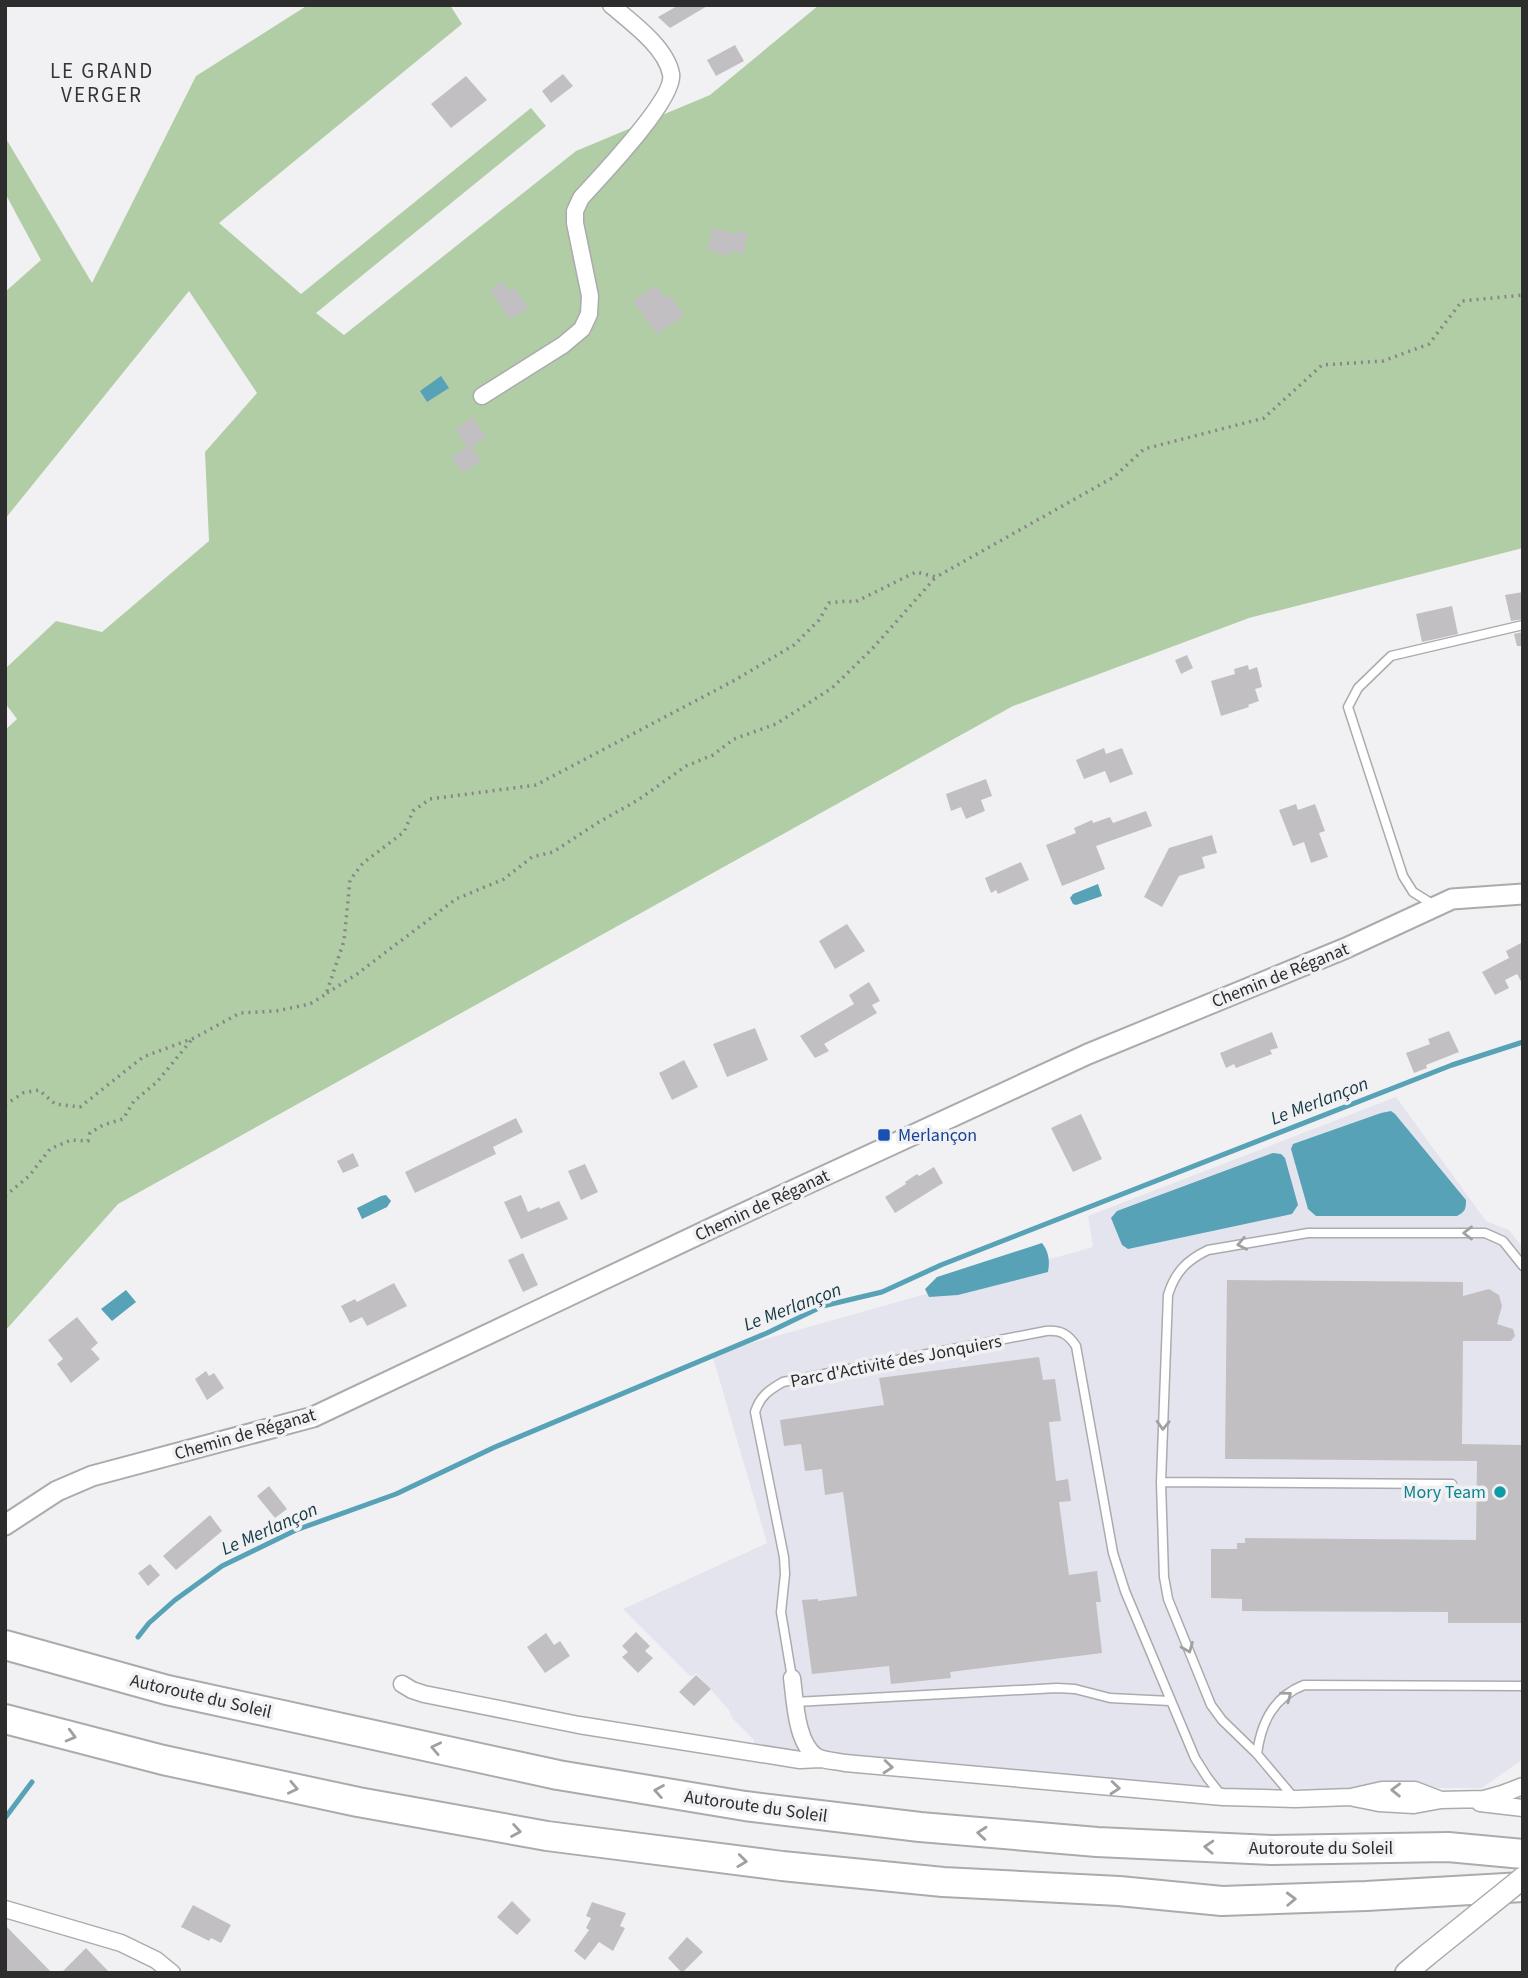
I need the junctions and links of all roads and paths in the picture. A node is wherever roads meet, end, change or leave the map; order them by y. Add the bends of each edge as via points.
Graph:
1 (611, 5) edge
2 (1523, 295) edge
3 (482, 396) dead end
4 (936, 577) junction
5 (1523, 625) edge
6 (1523, 894) edge
7 (1437, 906) junction
8 (326, 994) junction
9 (194, 1038) junction
10 (5, 1105) edge
11 (5, 1196) edge
12 (1523, 1266) edge
13 (1161, 1482) junction
14 (1452, 1484) dead end
15 (5, 1525) edge
16 (5, 1645) edge
17 (792, 1678) joint
18 (402, 1684) dead end
19 (1523, 1686) edge
20 (1170, 1701) junction
21 (795, 1702) junction
22 (5, 1719) edge
23 (1256, 1754) junction
24 (821, 1759) junction
25 (1523, 1786) edge
26 (1223, 1797) junction
27 (1295, 1799) junction
28 (1449, 1800) junction
29 (1523, 1808) edge
30 (1523, 1839) edge
31 (1448, 1847) junction
32 (1523, 1854) edge
33 (1523, 1878) edge
34 (1523, 1887) edge
35 (1366, 1896) junction
36 (1523, 1899) edge
37 (5, 1909) edge
38 (172, 1973) edge
39 (1406, 1973) edge

1 - 3 street via 652,42 666,62 671,86 575,211 590,296 582,329
2 - 4 path via 1462,302 1429,344 1383,361 1322,365 1264,418 1144,449 1114,477
4 - 8 path via 832,688 776,724 734,739 713,755 686,766 553,852 532,857 504,879 456,899
4 - 8 path via 916,572 855,602 829,603 794,645 536,785 430,799 413,811 404,832 363,863 350,880 344,941
5 - 7 lane via 1391,656 1358,688 1348,707 1403,876 1413,892
6 - 7 street, Chemin de Réganat via 1452,899
7 - 15 street, Chemin de Réganat via 1088,1054 313,1416 92,1476 57,1491
8 - 9 path via 310,1004 240,1013
9 - 10 path via 143,1057 80,1107 55,1104 39,1090 23,1093
9 - 11 path via 157,1082 134,1101 123,1119 90,1133 88,1141 71,1140 50,1149 29,1176
12 -> 13 lane via 1503,1241 1485,1233 1308,1233 1194,1256 1181,1267 1168,1295
13 - 14 lane
13 -> 23 lane via 1168,1599 1211,1704
31 -> 16 highway, Autoroute du Soleil via 1272,1850 1097,1842 920,1828 745,1806 558,1775 167,1690
17 - 20 lane, Parc d'Activité des Jonquiers via 781,1612 785,1557 755,1412 759,1401 783,1382 1058,1330 1076,1346 1113,1553
17 - 21 street, Parc d'Activité des Jonquiers
18 - 24 street via 424,1694 579,1725 800,1760
23 -> 19 lane via 1272,1710 1304,1685
20 - 21 lane via 1110,1698 1057,1688
20 - 26 lane, Parc d'Activité des Jonquiers via 1195,1758
21 - 24 street, Parc d'Activité des Jonquiers via 806,1744
22 -> 35 highway via 176,1763 547,1836 943,1882 1222,1901
23 - 27 lane
24 -> 26 street
25 - 28 street via 1483,1799
26 - 27 street
27 - 28 street via 1415,1790
28 - 29 street
30 - 31 highway
31 - 32 highway, Autoroute du Soleil
33 - 39 main road, bridge
34 - 35 highway
35 - 36 highway
37 - 38 street via 121,1942

